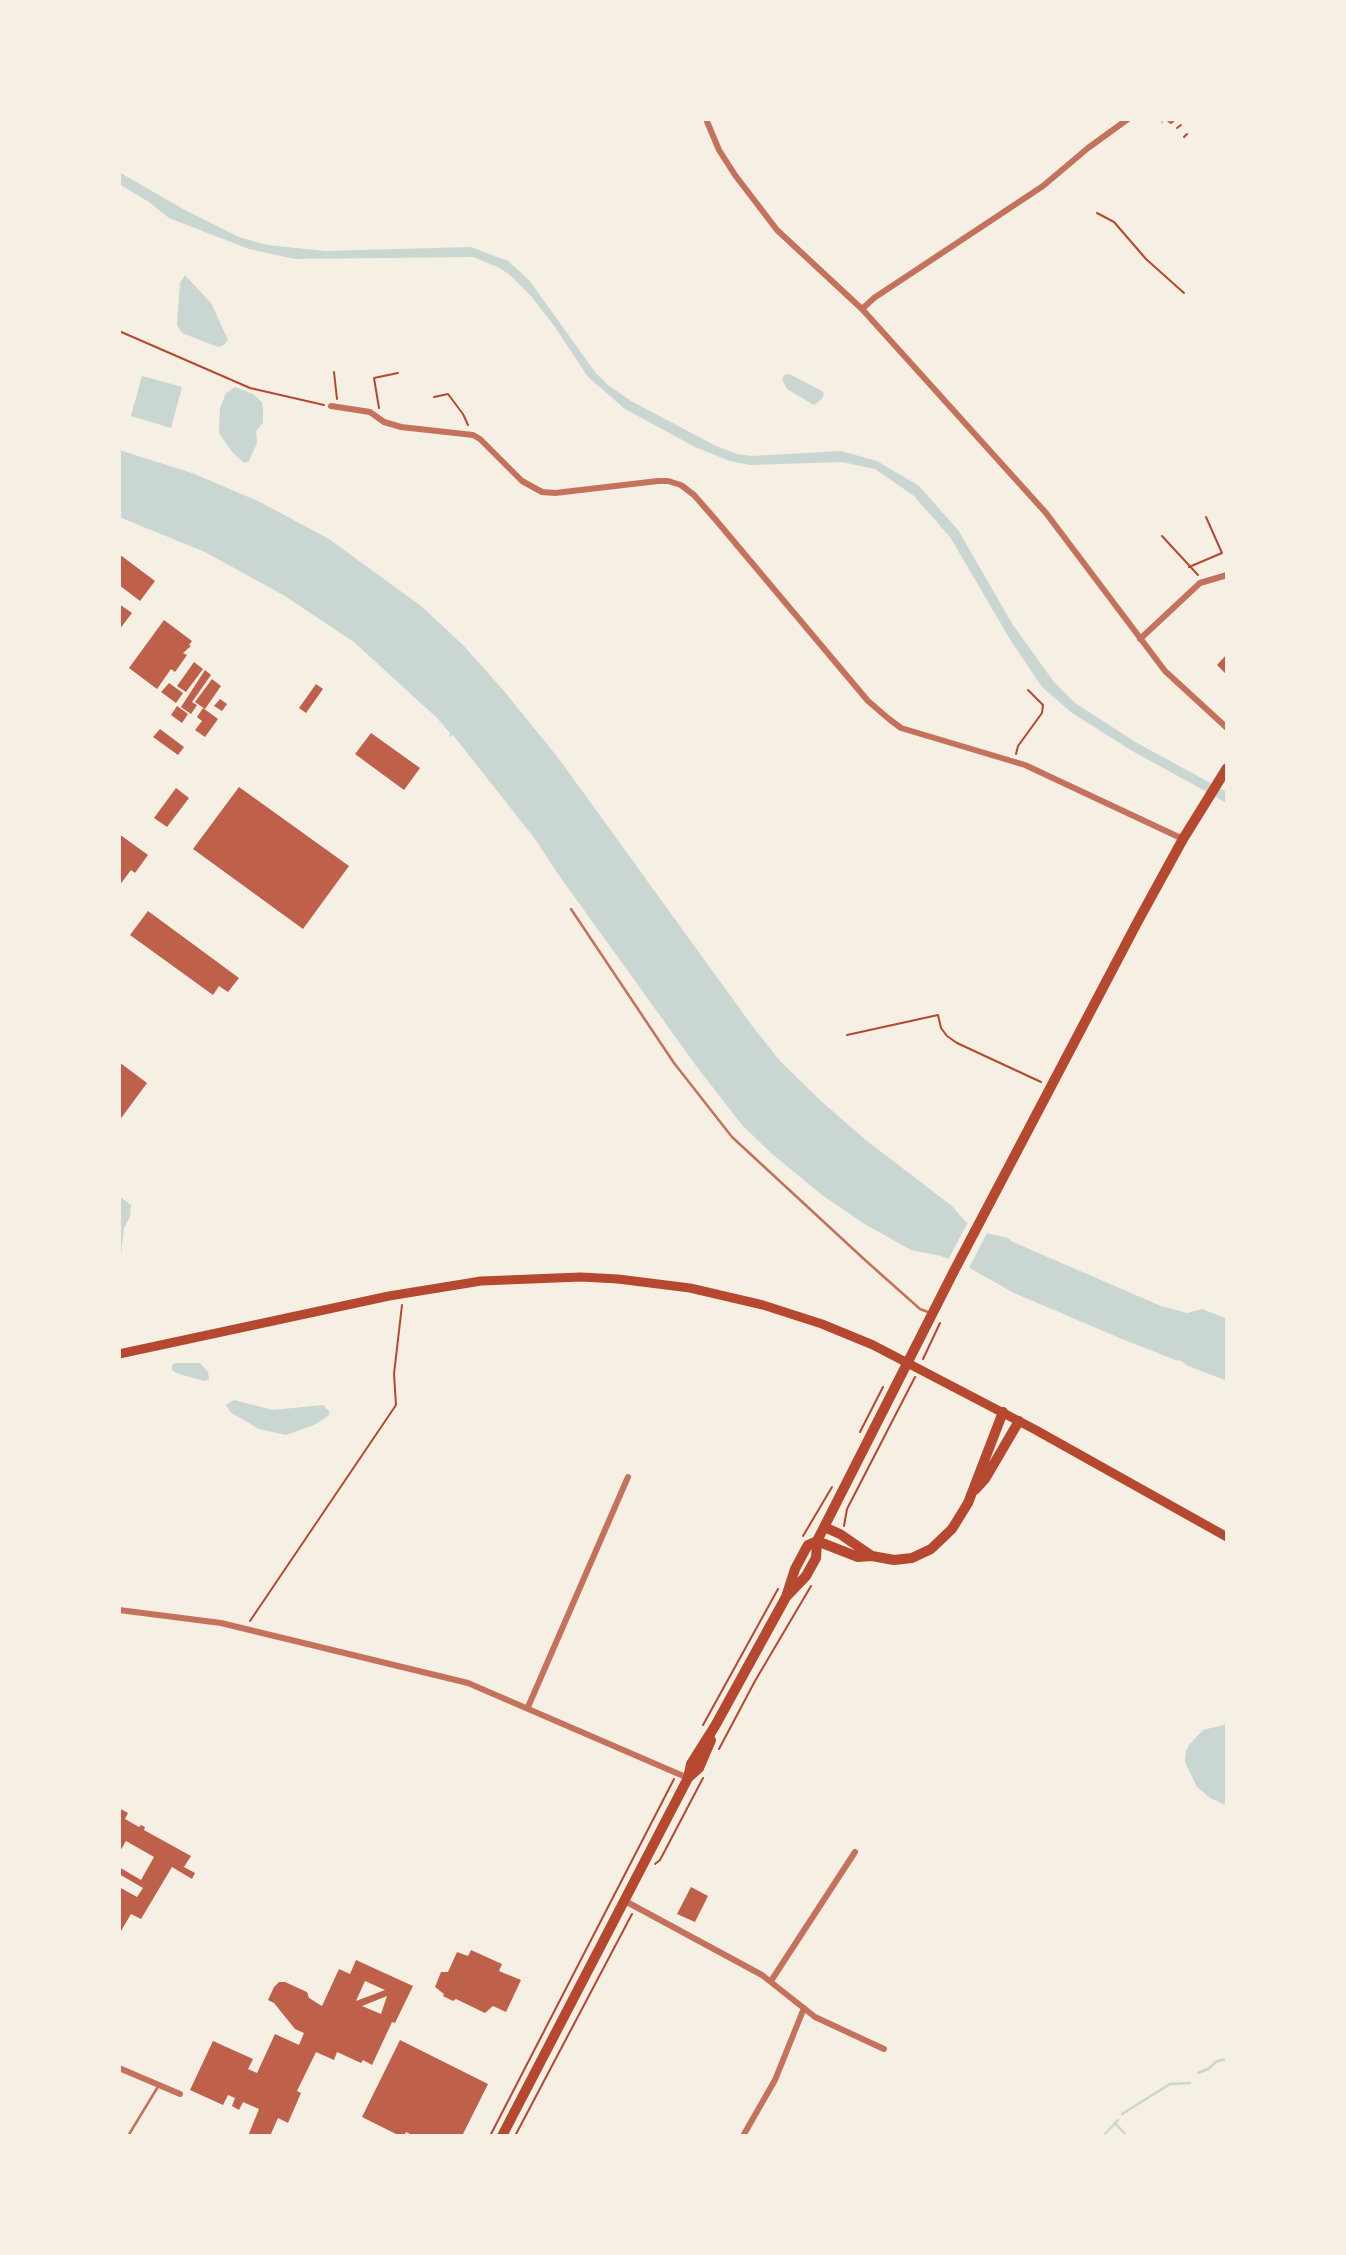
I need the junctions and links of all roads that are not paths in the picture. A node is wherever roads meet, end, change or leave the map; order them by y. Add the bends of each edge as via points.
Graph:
1 (706, 119) edge
2 (1128, 119) edge
3 (862, 309) junction
4 (331, 406) road end
5 (1227, 575) edge
6 (1140, 639) junction
7 (1227, 728) edge
8 (1226, 769) edge
9 (1183, 839) junction
10 (571, 909) dead end
11 (932, 1314) junction
12 (119, 1354) edge
13 (1003, 1412) junction
14 (1019, 1421) junction
15 (628, 1477) dead end
16 (974, 1490) junction
17 (824, 1527) junction
18 (1227, 1537) edge
19 (817, 1541) junction
20 (872, 1556) junction
21 (119, 1610) edge
22 (528, 1707) junction
23 (688, 1778) junction
24 (856, 1852) dead end
25 (629, 1904) junction
26 (771, 1981) junction
27 (804, 2008) junction
28 (884, 2049) dead end
29 (119, 2068) edge
30 (159, 2085) junction
31 (180, 2094) dead end
32 (128, 2136) edge
33 (502, 2136) edge
34 (743, 2136) edge

1 - 3 street via 719,150 777,230
2 - 3 street via 1043,186
3 - 6 street via 1046,513
4 - 9 street via 372,413 401,428 468,433 522,481 542,492 663,481 681,485 877,710 901,728 1013,761
5 - 6 street via 1204,580
6 - 7 street via 1177,683
8 - 9 main road
9 - 11 main road
10 - 11 lane via 674,1063 727,1132 865,1261 920,1309
11 - 17 main road
12 - 13 main road via 433,1288 519,1278 618,1279 719,1294 822,1324 884,1350
13 - 14 main road
13 - 16 main road
14 - 16 main road
14 - 18 main road
15 - 22 street
16 - 20 main road via 952,1529 932,1549 902,1560
17 - 19 main road
17 - 20 main road
19 - 20 main road via 858,1557
19 - 23 main road via 818,1551 806,1576 786,1597 715,1726 699,1768
21 - 22 street via 247,1629 468,1683
22 - 23 street
23 - 25 main road
24 - 26 street
25 - 26 street
25 - 33 main road
26 - 27 street
27 - 28 street
27 - 34 street via 775,2080
29 - 30 street
30 - 31 street
30 - 32 lane

